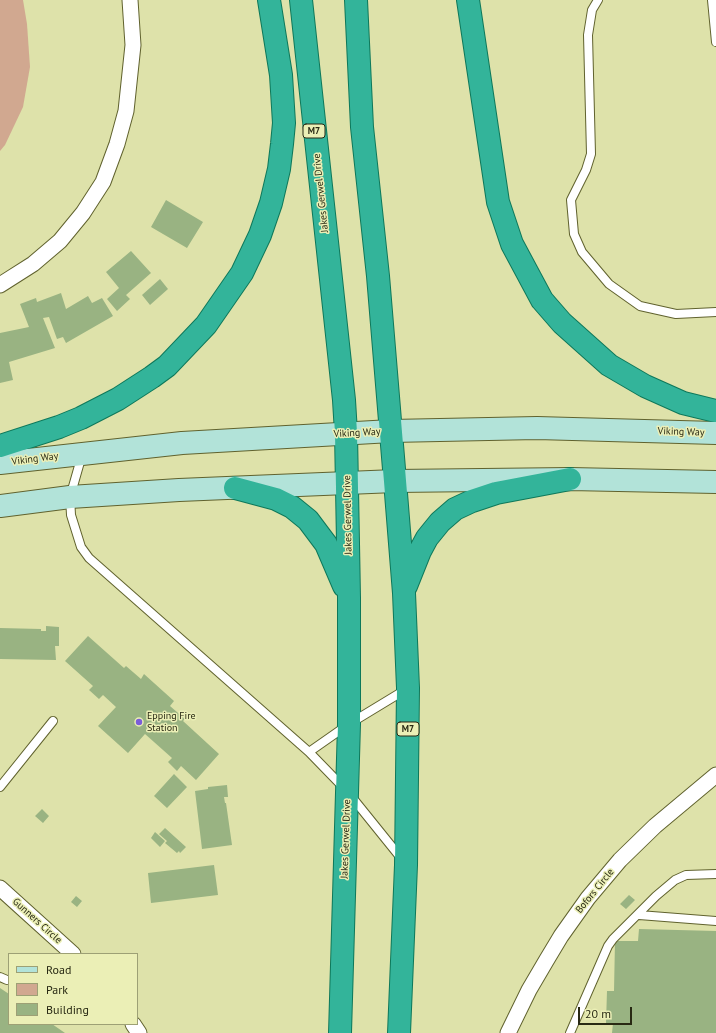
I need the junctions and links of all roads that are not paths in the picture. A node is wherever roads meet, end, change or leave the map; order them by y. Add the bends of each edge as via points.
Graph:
1 (130, 0) edge
2 (269, 0) edge
3 (301, 0) edge
4 (356, 0) edge
5 (468, 0) edge
6 (598, 0) edge
7 (712, 0) edge
8 (716, 42) edge
9 (0, 285) edge
10 (716, 312) edge
11 (716, 411) edge
12 (391, 431) junction
13 (716, 433) edge
14 (346, 434) junction
15 (0, 446) edge
16 (82, 453) junction
17 (0, 463) edge
18 (570, 479) junction
19 (395, 481) junction
20 (716, 482) edge
21 (347, 483) junction
22 (235, 488) junction
23 (70, 497) junction
24 (0, 506) edge
25 (404, 593) junction
26 (349, 598) junction
27 (408, 688) junction
28 (53, 721) dead end
29 (349, 724) junction
30 (309, 752) junction
31 (716, 775) edge
32 (0, 787) edge
33 (347, 791) junction
34 (406, 865) junction
35 (716, 874) edge
36 (0, 888) edge
37 (639, 915) junction
38 (716, 921) edge
39 (72, 953) edge
40 (133, 1025) edge
41 (139, 1033) edge
42 (340, 1033) edge
43 (400, 1033) edge
44 (508, 1033) edge
45 (570, 1033) edge

1 - 9 street via 133,45 126,111 103,182 83,213 60,241 33,264
2 - 15 highway via 281,75 284,123 282,144 271,203 260,235 242,273 206,325 167,366 152,377 118,399 81,418
3 - 14 highway, Jakes Gerwel Drive / M7
4 - 12 highway, M7 via 362,127
5 - 11 highway via 498,202 512,244 531,282 542,300 562,323 609,365 645,386 683,403
6 - 10 lane via 592,10 588,35 591,154 571,200 574,234 582,252 609,284 640,306 676,314
7 - 8 lane
12 - 13 main road, Viking Way via 537,428
12 - 14 main road, Viking Way
12 - 19 highway, M7
14 - 16 main road, Viking Way via 182,443
14 - 21 highway, Jakes Gerwel Drive / M7
16 - 17 main road, Viking Way
16 - 23 lane
18 - 19 main road
18 - 20 main road
18 - 25 highway via 491,494 451,512 436,526 424,544
19 - 21 main road
19 - 25 highway, M7
21 - 22 main road
21 - 26 highway, Jakes Gerwel Drive / M7
22 - 23 main road
22 - 26 highway via 276,499 292,507 312,523 326,544
23 - 24 main road
23 - 30 lane via 74,528 81,547 90,558
25 - 27 highway, M7
26 - 29 highway, Jakes Gerwel Drive / M7
27 - 29 lane
27 - 34 highway, M7
28 - 32 lane
29 - 30 lane
29 - 33 highway, Jakes Gerwel Drive / M7
30 - 33 lane
31 - 44 street, Bofors Circle via 655,826 620,860 588,898 553,949
33 - 34 lane
33 - 42 highway, Jakes Gerwel Drive / M7
34 - 43 highway, M7
35 - 37 lane via 686,875 675,880
36 - 39 street, Gunners Circle
37 - 38 lane
37 - 45 lane via 608,946
40 - 41 street

